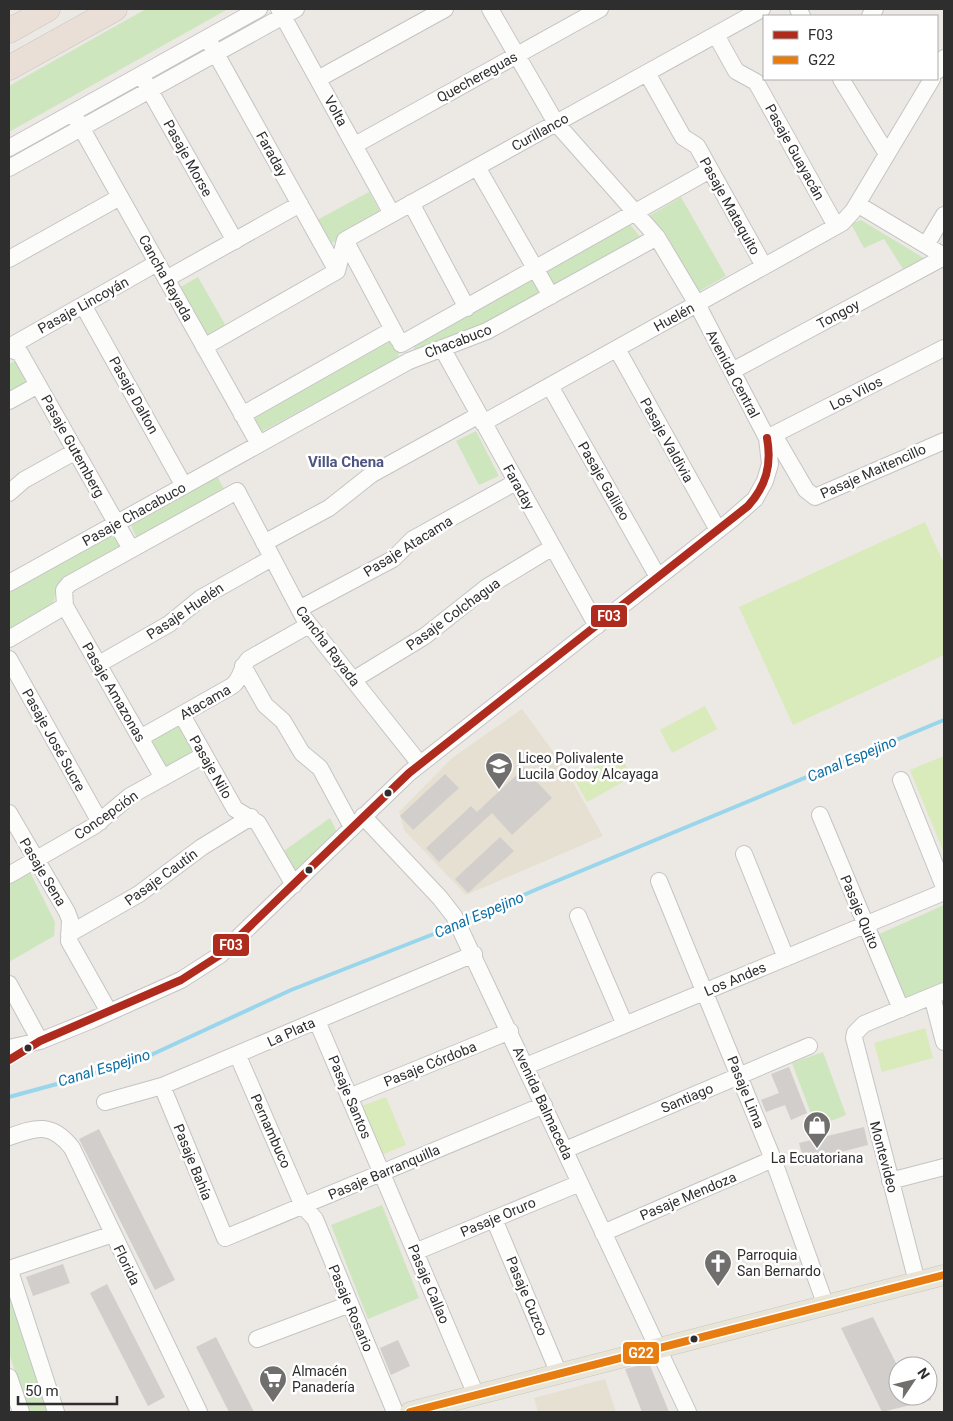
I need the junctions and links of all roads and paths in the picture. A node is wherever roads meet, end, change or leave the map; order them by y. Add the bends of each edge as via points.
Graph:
1 (48, 9) edge
2 (115, 9) edge
3 (259, 9) edge
4 (445, 9) edge
5 (490, 9) edge
6 (600, 9) edge
7 (762, 9) edge
8 (286, 11) edge
9 (9, 31) edge
10 (716, 35) junction
11 (207, 38) junction
12 (216, 53) junction
13 (516, 55) junction
14 (944, 58) edge
15 (9, 68) edge
16 (938, 69) edge
17 (647, 73) junction
18 (142, 74) junction
19 (318, 79) junction
20 (842, 80) edge
21 (931, 80) edge
22 (150, 90) junction
23 (73, 112) junction
24 (556, 123) junction
25 (81, 127) junction
26 (355, 145) junction
27 (9, 148) edge
28 (887, 154) junction
29 (477, 167) junction
30 (9, 168) edge
31 (710, 170) junction
32 (120, 197) junction
33 (300, 204) junction
34 (411, 204) junction
35 (857, 204) junction
36 (636, 212) junction
37 (392, 214) junction
38 (944, 215) edge
39 (836, 226) junction
40 (657, 237) junction
41 (345, 240) junction
42 (235, 241) junction
43 (926, 245) junction
44 (944, 257) edge
45 (9, 259) edge
46 (157, 264) junction
47 (764, 266) junction
48 (535, 269) junction
49 (337, 271) junction
50 (166, 280) junction
51 (551, 296) junction
52 (697, 304) junction
53 (83, 305) junction
54 (466, 308) junction
55 (392, 330) junction
56 (401, 344) junction
57 (204, 347) junction
58 (9, 348) edge
59 (442, 348) junction
60 (944, 348) edge
61 (617, 349) junction
62 (409, 361) junction
63 (732, 371) junction
64 (38, 385) junction
65 (550, 386) junction
66 (9, 401) edge
67 (242, 415) junction
68 (481, 419) junction
69 (771, 437) junction
70 (944, 441) edge
71 (259, 444) junction
72 (76, 451) junction
73 (516, 482) junction
74 (184, 486) junction
75 (9, 493) edge
76 (116, 524) junction
77 (718, 530) junction
78 (264, 543) junction
79 (553, 547) junction
80 (131, 549) junction
81 (272, 558) junction
82 (658, 577) junction
83 (9, 583) edge
84 (65, 606) junction
85 (299, 609) junction
86 (309, 625) junction
87 (597, 626) junction
88 (9, 639) edge
89 (9, 659) edge
90 (99, 664) junction
91 (243, 666) junction
92 (353, 680) junction
93 (182, 715) junction
94 (140, 738) junction
95 (204, 755) junction
96 (420, 764) junction
97 (163, 778) junction
98 (901, 780) dead end
99 (9, 813) edge
100 (820, 815) dead end
101 (251, 817) junction
102 (358, 821) junction
103 (100, 822) junction
104 (744, 854) dead end
105 (35, 860) junction
106 (9, 875) edge
107 (659, 881) dead end
108 (294, 885) junction
109 (944, 887) edge
110 (944, 892) edge
111 (578, 916) dead end
112 (866, 925) junction
113 (69, 934) junction
114 (474, 954) junction
115 (786, 958) junction
116 (9, 984) edge
117 (705, 992) junction
118 (938, 994) edge
119 (901, 1009) junction
120 (109, 1012) junction
121 (317, 1021) junction
122 (625, 1025) junction
123 (510, 1031) junction
124 (40, 1041) junction
125 (944, 1042) edge
126 (809, 1046) dead end
127 (9, 1048) edge
128 (238, 1056) junction
129 (9, 1060) edge
130 (526, 1066) junction
131 (739, 1076) junction
132 (162, 1086) junction
133 (350, 1097) junction
134 (105, 1102) dead end
135 (544, 1105) junction
136 (9, 1136) edge
137 (565, 1150) junction
138 (773, 1159) junction
139 (944, 1167) edge
140 (382, 1173) junction
141 (890, 1181) junction
142 (580, 1183) junction
143 (304, 1206) junction
144 (494, 1219) junction
145 (603, 1232) junction
146 (112, 1234) junction
147 (225, 1238) joint
148 (415, 1252) junction
149 (9, 1268) edge
150 (944, 1275) edge
151 (917, 1282) junction
152 (350, 1304) junction
153 (826, 1306) junction
154 (257, 1339) dead end
155 (658, 1349) junction
156 (559, 1374) junction
157 (9, 1377) edge
158 (476, 1395) junction
159 (21, 1412) edge
160 (56, 1412) edge
161 (199, 1412) edge
162 (395, 1412) edge
163 (410, 1412) edge
164 (688, 1412) edge

1 - 9 highway
2 - 15 highway
3 - 11 street
4 - 19 street
5 - 13 street, Avenida Central
6 - 13 street, Quechereguas
7 - 10 street, Curillanco
8 - 12 street
8 - 19 street, Volta
10 - 17 street, Curillanco
10 - 39 street, Pasaje Guayacán via 736,71 756,82
11 - 12 street, Faraday
11 - 18 street
12 - 22 street
12 - 33 street, Faraday
13 - 24 street, Avenida Central
13 - 26 street, Quechereguas
14 - 16 street
17 - 24 street, Curillanco
17 - 31 street, Pasaje Mataquito via 683,137 697,146
18 - 22 street, Pasaje Morse
18 - 23 street
19 - 26 street, Volta
20 - 28 street
21 - 28 street, Huelén
22 - 25 street
22 - 42 street, Pasaje Morse
23 - 25 street, Cancha Rayada
23 - 27 street
24 - 29 street, Curillanco
24 - 36 street, Avenida Central
25 - 30 street
25 - 32 street, Cancha Rayada
26 - 37 street, Volta
28 - 35 street, Huelén
29 - 34 street, Curillanco
29 - 48 street
31 - 36 street, Chacabuco
31 - 47 street, Pasaje Mataquito
32 - 45 street
32 - 46 street, Cancha Rayada
33 - 42 street
33 - 49 street, Faraday
34 - 37 street, Curillanco
34 - 54 street
35 - 39 street, Huelén via 849,217
35 - 43 street
36 - 40 street, Avenida Central
36 - 48 street, Chacabuco
37 - 41 street, Curillanco
38 - 43 street
39 - 47 street, Huelén
40 - 51 street, Chacabuco
40 - 52 street, Avenida Central
41 - 49 street
41 - 55 street
42 - 50 street
43 - 44 street
44 - 63 street, Tongoy
46 - 50 street, Cancha Rayada
46 - 53 street, Pasaje Lincoyán
47 - 52 street, Huelén
48 - 51 street
48 - 54 street, Chacabuco
49 - 57 street
50 - 57 street, Cancha Rayada
51 - 59 street, Chacabuco via 486,331
52 - 61 street, Huelén
52 - 63 street, Avenida Central
53 - 58 street, Pasaje Lincoyán
53 - 74 street, Pasaje Dalton
54 - 56 street, Chacabuco
55 - 56 street
55 - 67 street
56 - 62 street
57 - 67 street, Cancha Rayada
58 - 64 street, Pasaje Gutemberg via 20,353
59 - 62 street, Chacabuco
59 - 68 street, Faraday
60 - 69 street, Los Vilos
61 - 65 street, Huelén
61 - 77 street, Pasaje Valdivia
62 - 71 street, Chacabuco
63 - 69 street, Avenida Central
64 - 66 street
64 - 72 street, Pasaje Gutemberg
65 - 68 street, Huelén
65 - 82 street, Pasaje Galileo
67 - 71 street, Cancha Rayada
68 - 73 street, Faraday
68 - 78 street via 372,474 329,508
69 - 70 street, Pasaje Maitencillo via 806,490 815,497
69 - 77 street, Avenida Central via 770,464 761,489 748,506
71 - 74 street, Pasaje Chacabuco
72 - 75 street via 24,480
72 - 76 street, Pasaje Gutemberg
73 - 79 street, Faraday
73 - 85 street, Pasaje Atacama via 413,539 393,559
74 - 76 street, Pasaje Chacabuco
76 - 80 street, Pasaje Gutemberg
76 - 83 street, Pasaje Chacabuco
77 - 82 street, Avenida Central
78 - 80 street, Cancha Rayada via 237,491
78 - 81 street, Cancha Rayada
79 - 87 street, Faraday
79 - 92 street, Pasaje Colchagua via 487,587 425,636
80 - 84 street via 66,586
81 - 85 street, Cancha Rayada
81 - 90 street, Pasaje Huelén via 200,598 168,624
82 - 87 street, Avenida Central
84 - 88 street
84 - 90 street, Pasaje Amazonas
85 - 86 street, Cancha Rayada
86 - 91 street, Atacama via 253,656
86 - 92 street, Cancha Rayada
87 - 96 street, Avenida Central
89 - 103 street, Pasaje José Sucre
90 - 94 street, Pasaje Amazonas
91 - 93 street, Atacama via 236,684
91 - 102 street, Avenida Balmaceda via 265,705 283,721 302,753 320,768
92 - 96 street, Cancha Rayada
93 - 94 street, Atacama
93 - 95 street, Pasaje Nilo
94 - 97 street, Pasaje Amazonas
95 - 97 street, Concepción
95 - 101 street, Pasaje Nilo via 238,812
96 - 102 street, Avenida Central
97 - 103 street, Concepción via 120,802
98 - 109 street
99 - 105 street, Pasaje Sena
100 - 112 street, Pasaje Quito
101 - 108 street, Pasaje Nilo via 258,823
101 - 113 street, Pasaje Cautín via 202,847 139,894
102 - 108 street, Avenida Central
102 - 114 street, Avenida Balmaceda via 440,898 454,916
103 - 105 street, Concepción
104 - 115 street
105 - 106 street, Concepción
105 - 113 street, Pasaje Sena via 67,912
107 - 117 street, Pasaje Lima
108 - 120 street, Avenida Central via 237,940 201,969
110 - 112 street, Los Andes
111 - 122 street
112 - 115 street, Los Andes
112 - 119 street, Pasaje Quito
113 - 120 street, Pasaje Sena via 69,942
114 - 121 street, La Plata
114 - 123 street, Avenida Balmaceda
115 - 117 street, Los Andes
116 - 124 street
117 - 122 street, Los Andes
117 - 131 street, Pasaje Lima
118 - 119 street
118 - 125 street
119 - 141 street, Montevideo via 864,1024 855,1033 854,1043
120 - 124 street, Avenida Central
121 - 128 street, La Plata
121 - 133 street, Pasaje Santos
122 - 130 street, Los Andes
123 - 130 street, Avenida Balmaceda
123 - 133 street, Pasaje Córdoba
124 - 127 street, Avenida Central
124 - 129 street, Avenida Central
126 - 131 street, Santiago
128 - 132 street, La Plata
128 - 143 street, Pernambuco
130 - 135 street, Avenida Balmaceda
131 - 137 street, Santiago
131 - 138 street, Pasaje Lima
132 - 134 street, La Plata
132 - 147 street, Pasaje Bahía
133 - 140 street, Pasaje Santos
135 - 137 street, Avenida Balmaceda
135 - 140 street, Pasaje Barranquilla
136 - 146 street, Florida via 44,1128 60,1135 72,1148
137 - 142 street, Avenida Balmaceda
138 - 145 street, Pasaje Mendoza
138 - 153 street, Pasaje Lima
139 - 141 street
140 - 143 street, Pasaje Barranquilla
140 - 148 street, Pasaje Callao
141 - 151 street, Montevideo
142 - 144 street, Pasaje Oruro
142 - 145 street, Avenida Balmaceda
143 - 147 street, Pasaje Barranquilla
143 - 152 street, Pasaje Rosario via 315,1219
144 - 148 street, Pasaje Oruro
144 - 156 street, Pasaje Cuzco
145 - 155 street, Avenida Balmaceda
146 - 149 street
146 - 161 street, Florida
148 - 158 street, Pasaje Callao
149 - 160 street
150 - 151 main road
151 - 153 main road
152 - 154 street
152 - 162 street, Pasaje Rosario
153 - 155 main road
155 - 156 main road
155 - 164 street, Avenida Balmaceda
156 - 158 main road
157 - 159 street
158 - 163 main road

